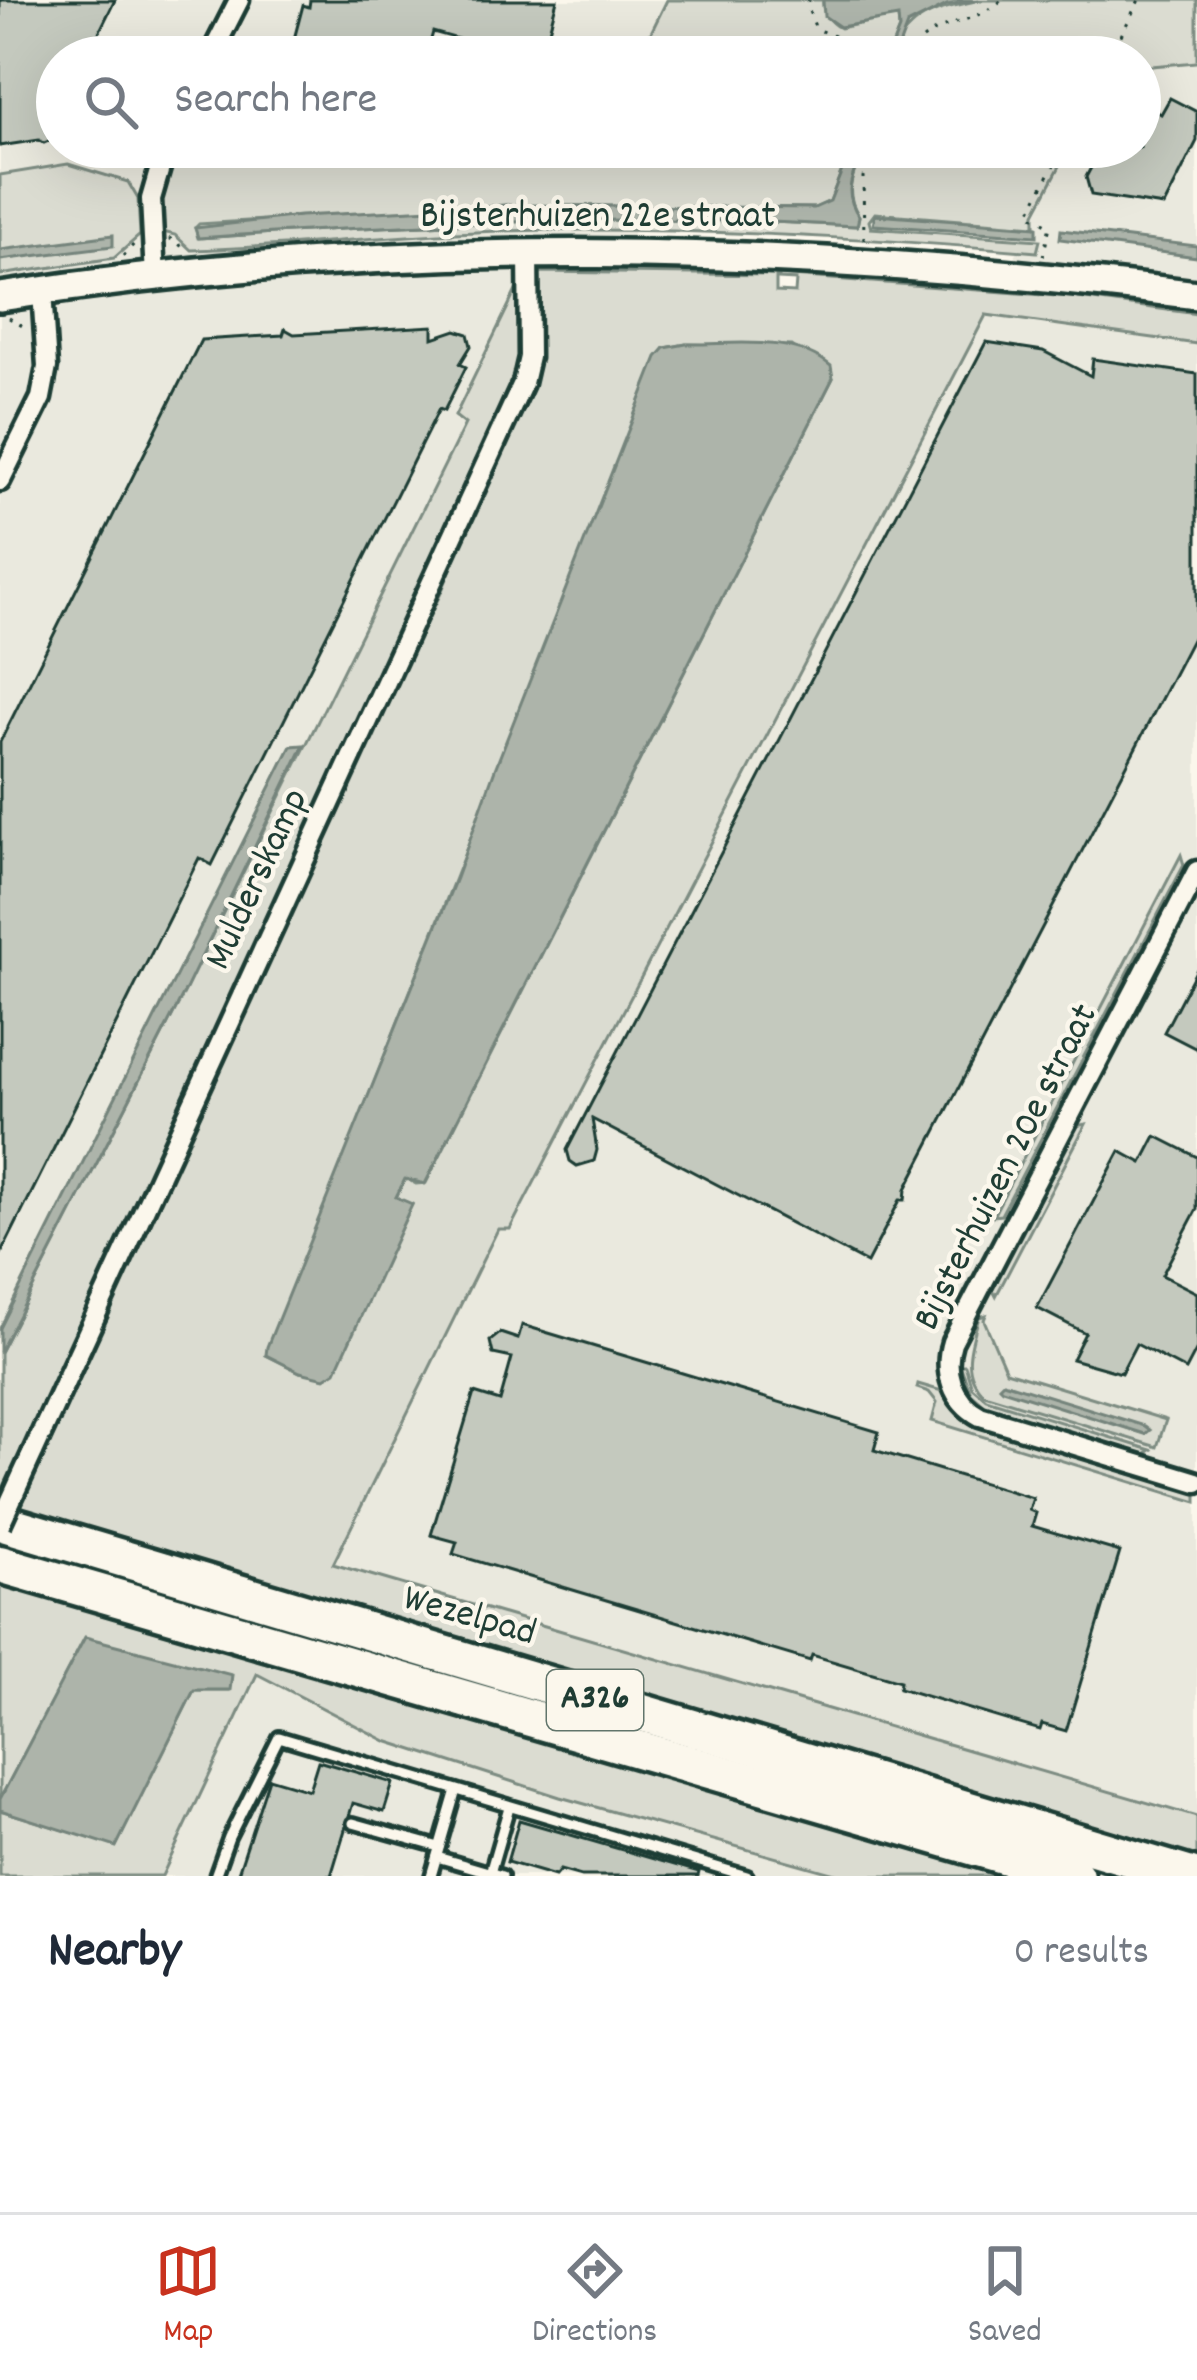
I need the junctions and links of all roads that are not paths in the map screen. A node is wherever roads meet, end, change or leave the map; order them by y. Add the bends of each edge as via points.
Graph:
1 (239, 0) edge
2 (221, 36) edge
3 (160, 168) edge
4 (528, 252) junction
5 (155, 277) junction
6 (42, 291) junction
7 (1197, 295) edge
8 (0, 298) edge
9 (0, 481) edge
10 (1197, 871) edge
11 (1197, 1482) edge
12 (0, 1523) edge
13 (0, 1564) edge
14 (456, 1790) junction
15 (509, 1807) junction
16 (353, 1823) dead end
17 (438, 1852) junction
18 (496, 1874) edge
19 (215, 1876) edge
20 (431, 1876) edge
21 (747, 1876) edge
22 (1076, 1876) edge
23 (1191, 1876) edge

1 - 2 street
3 - 5 street via 151,199
4 - 5 main road, Bijsterhuizen 22e straat
4 - 7 main road, Bijsterhuizen 22e straat via 842,259
4 - 12 street, Mulderskamp, bridge via 523,382
5 - 6 main road, Bijsterhuizen 22e straat
6 - 8 main road, Bijsterhuizen 22e straat
6 - 9 street via 41,398
10 - 11 street, Bijsterhuizen 20e straat via 952,1342 948,1364 958,1397 980,1416
12 - 23 highway, Wezelpad / A326
13 - 22 highway, Wezelpad / A326
14 - 15 lane
14 - 17 lane
14 - 19 lane via 279,1737
15 - 18 lane
15 - 21 lane
16 - 17 lane
17 - 18 lane
17 - 20 lane

